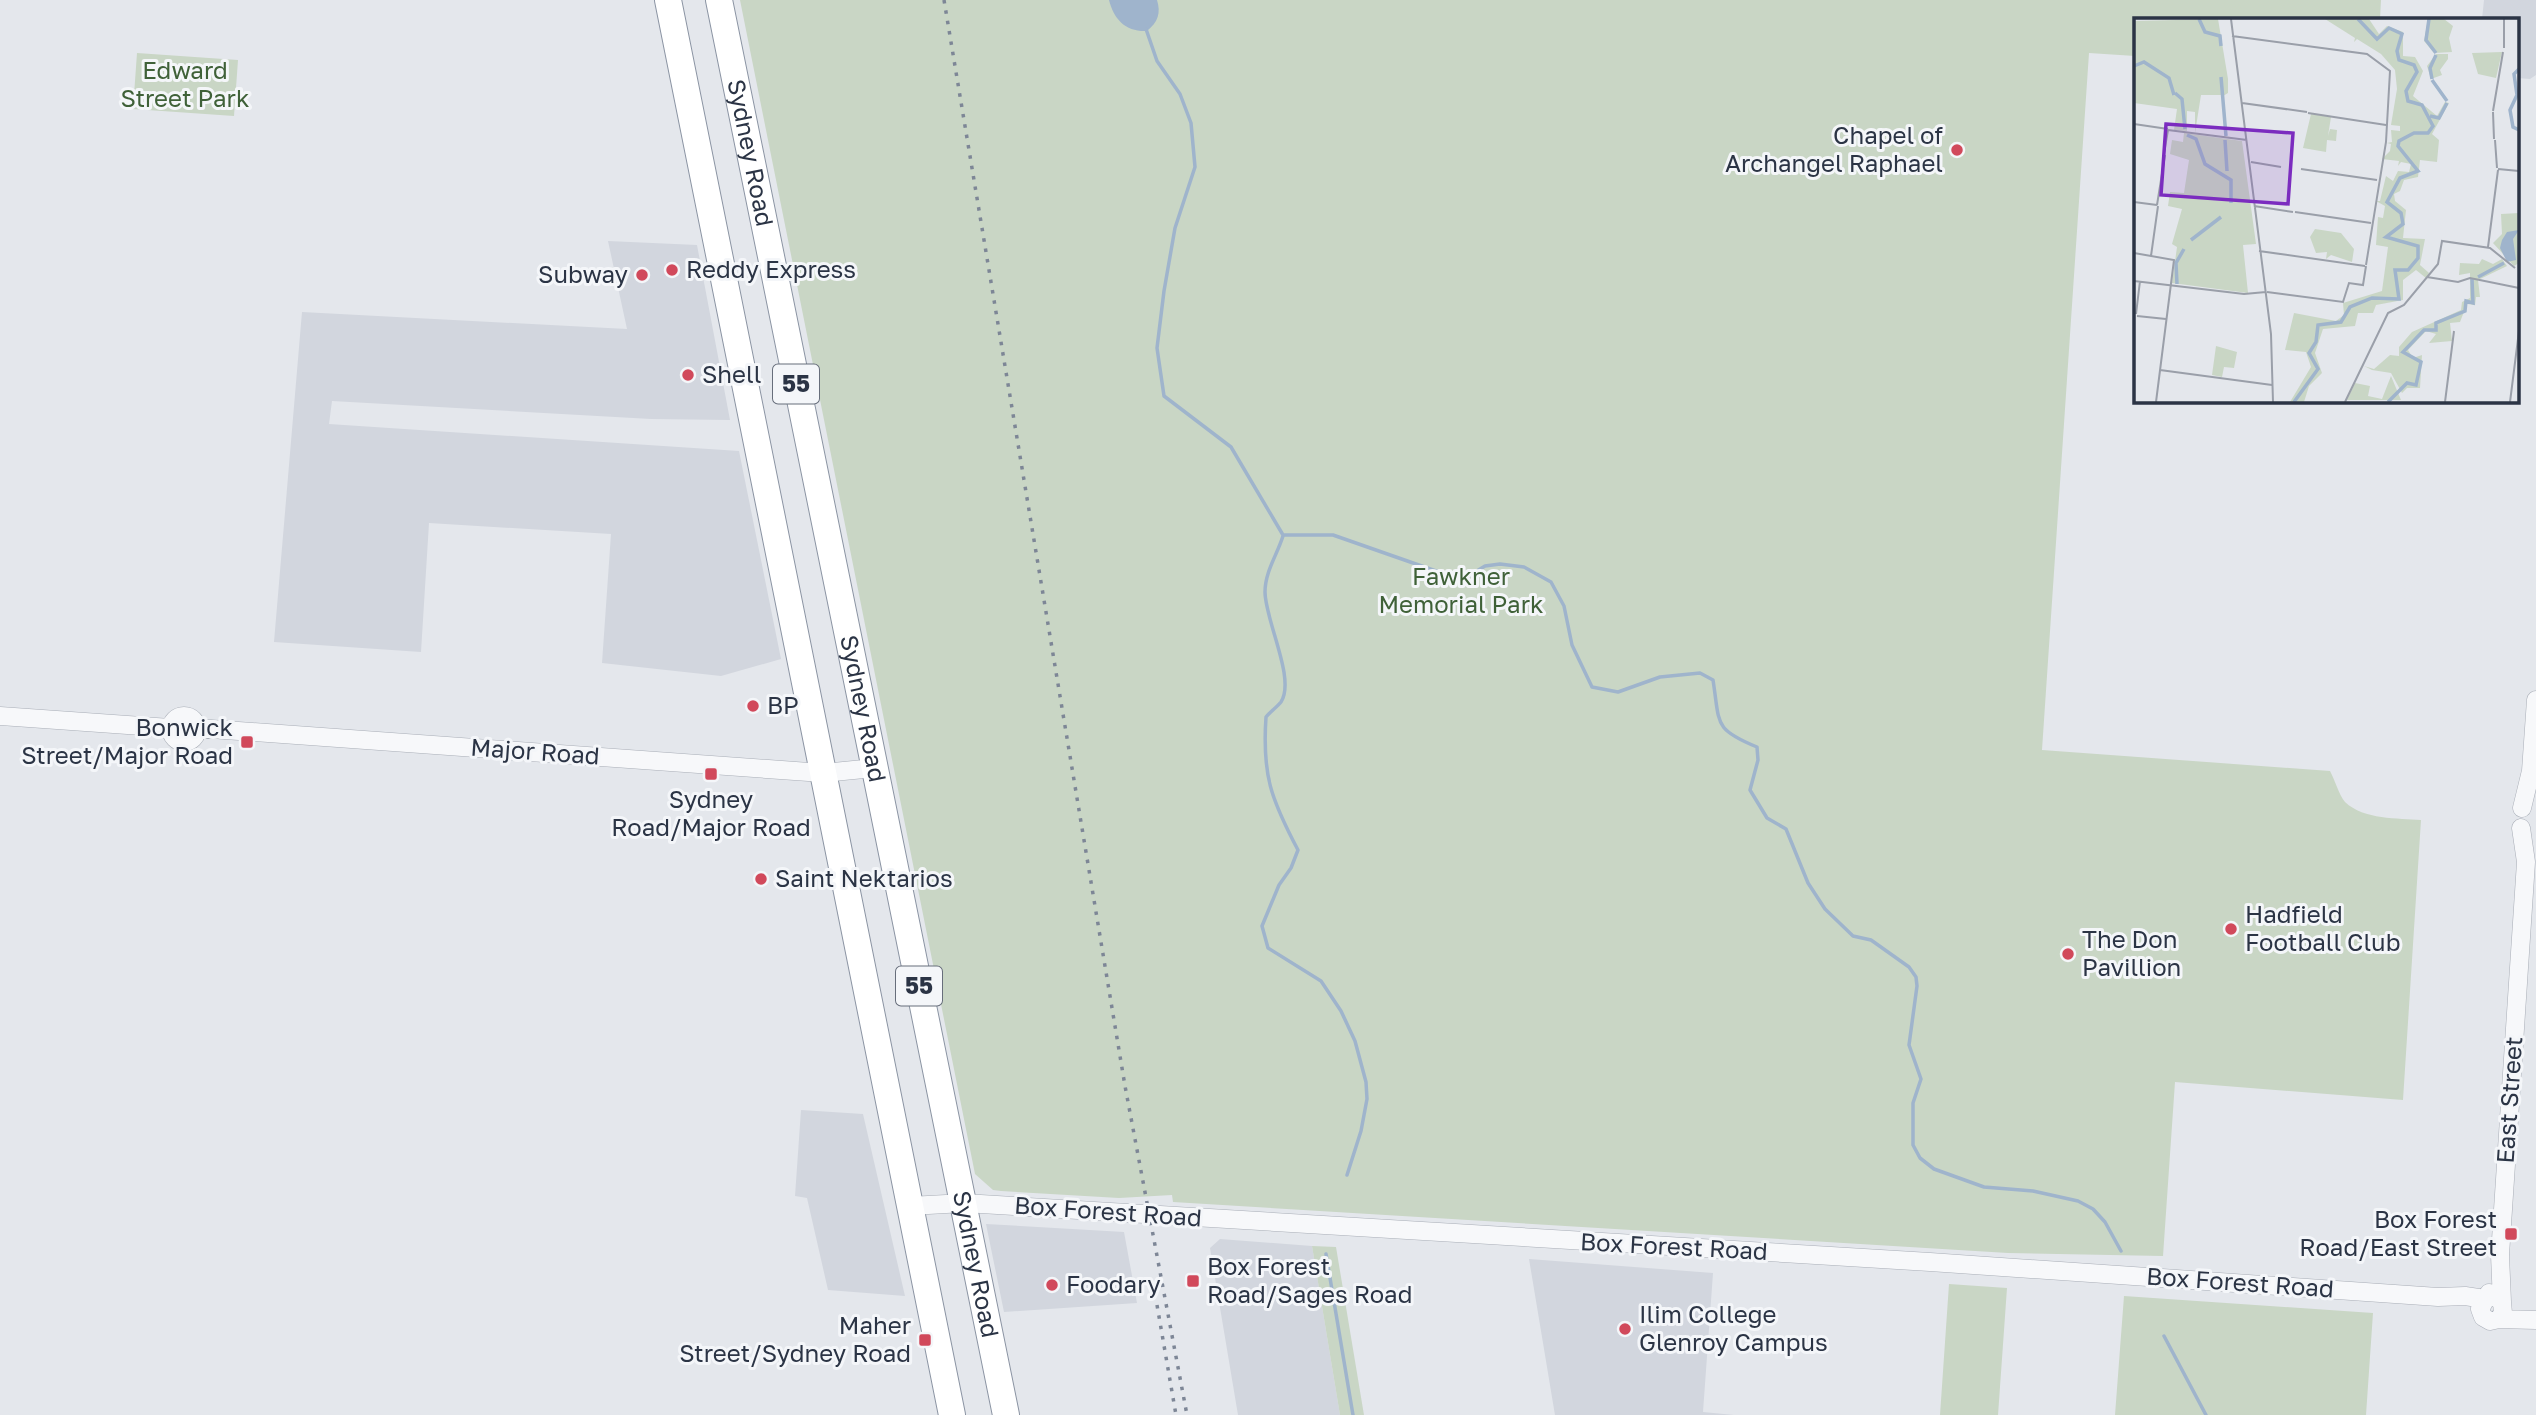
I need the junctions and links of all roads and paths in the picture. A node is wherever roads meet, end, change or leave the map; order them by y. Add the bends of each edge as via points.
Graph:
1 (668, 0) edge
2 (719, 0) edge
3 (2536, 699) edge
4 (0, 716) edge
5 (874, 768) junction
6 (823, 773) junction
7 (2531, 808) edge
8 (2530, 829) edge
9 (964, 1203) junction
10 (910, 1206) junction
11 (2493, 1306) junction
12 (2536, 1319) edge
13 (952, 1415) edge
14 (1006, 1415) edge

1 - 6 highway, Sydney Road / 55
2 - 5 highway, Sydney Road / 55
3 - 7 street
4 - 6 street, Major Road via 170,728 174,738 184,742 195,736 197,728
5 - 6 street, Major Road
5 - 9 highway, Sydney Road / 55
6 - 10 highway, Sydney Road / 55
7 - 8 street, East Street via 2516,817
8 - 11 street, East Street
9 - 10 street, Box Forest Road
9 - 11 street, Box Forest Road via 1930,1262 2438,1297
9 - 14 highway, Sydney Road / 55
10 - 13 highway, Sydney Road / 55
11 - 12 street, Box Forest Road

